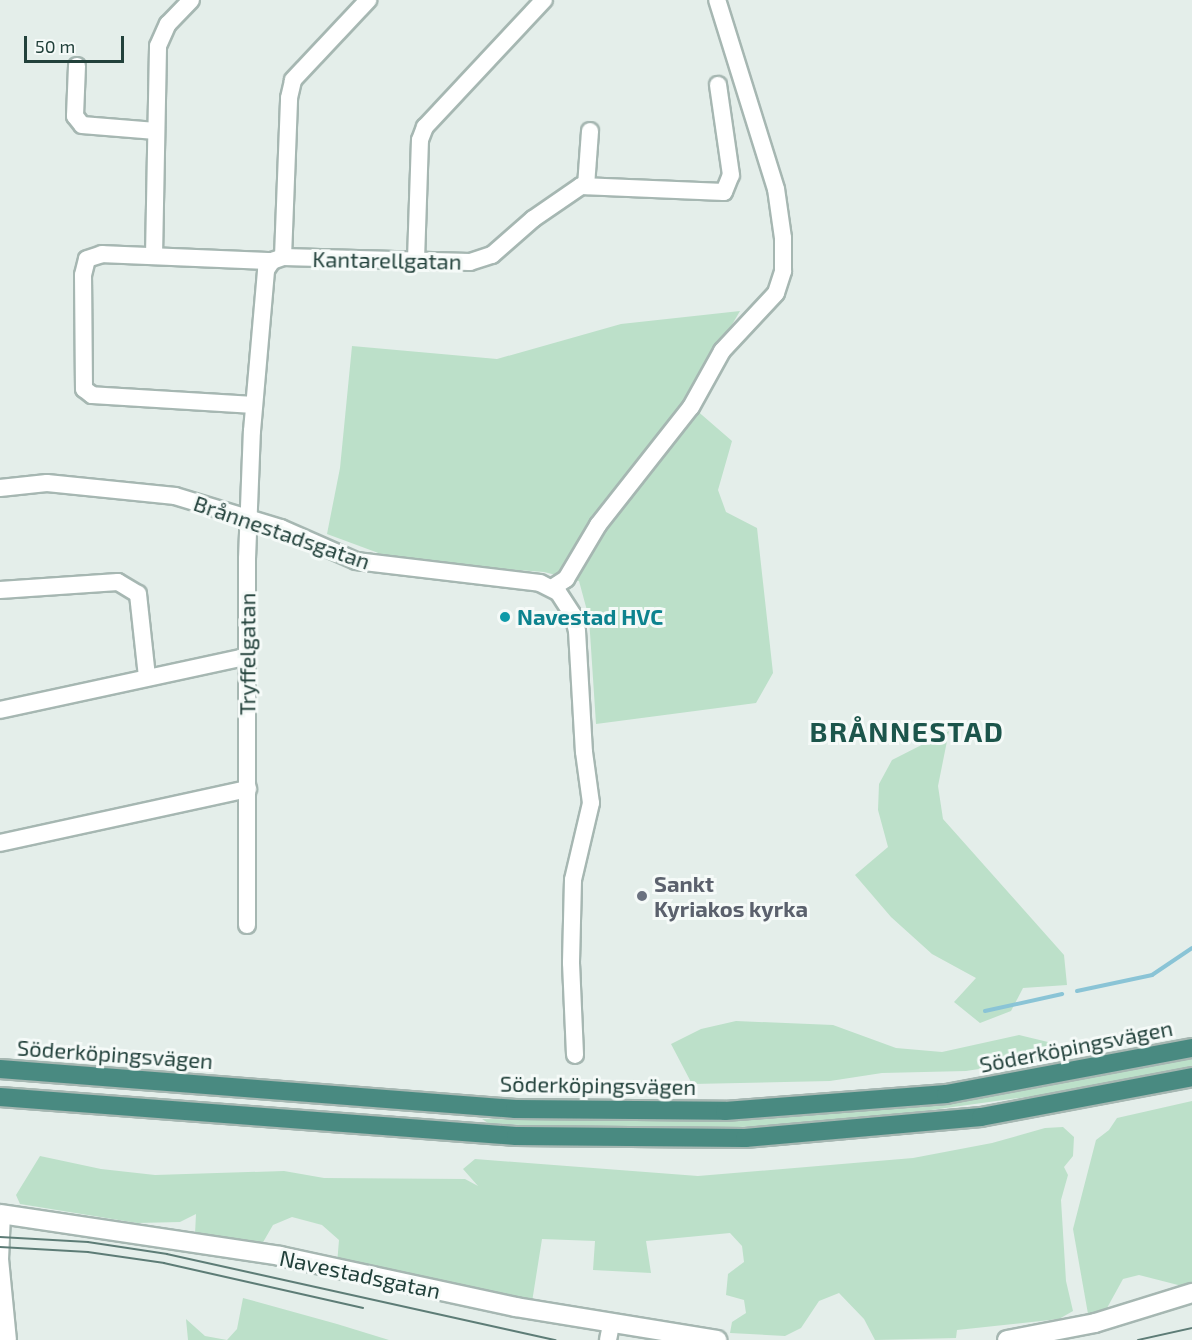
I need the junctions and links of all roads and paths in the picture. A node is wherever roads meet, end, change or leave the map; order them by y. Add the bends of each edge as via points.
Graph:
1 (192, 0) edge
2 (368, 0) edge
3 (544, 0) edge
4 (717, 0) edge
5 (77, 66) dead end
6 (718, 85) dead end
7 (156, 131) junction
8 (590, 131) dead end
9 (586, 186) junction
10 (154, 256) junction
11 (278, 259) junction
12 (416, 260) junction
13 (254, 405) junction
14 (0, 488) edge
15 (249, 520) junction
16 (552, 588) junction
17 (0, 590) edge
18 (246, 657) junction
19 (147, 677) junction
20 (0, 710) edge
21 (248, 789) junction
22 (0, 843) edge
23 (247, 925) dead end
24 (1192, 1048) edge
25 (575, 1055) dead end
26 (0, 1070) edge
27 (1192, 1077) edge
28 (0, 1097) edge
29 (1, 1214) edge
30 (1192, 1293) edge
31 (609, 1332) edge
32 (8, 1340) edge
33 (717, 1340) edge
34 (1007, 1340) edge

1 - 7 street via 168,24 159,46
2 - 11 street via 293,80
3 - 12 street via 424,127 420,140
4 - 16 street via 776,189 783,272 776,293 737,332 691,407 598,525 566,579
5 - 7 street via 75,116 82,125
6 - 9 street, Kantarellgatan via 731,175 724,192
7 - 10 street
8 - 9 street
9 - 12 street, Kantarellgatan via 565,194 492,255 470,262
10 - 11 street, Kantarellgatan
10 - 13 street, Kantarellgatan via 102,254 87,259 83,275 84,389 92,395
11 - 12 street, Kantarellgatan
11 - 13 street via 266,270
13 - 15 street
14 - 15 street, Brånnestadsgatan via 47,483 175,496
15 - 16 street, Brånnestadsgatan via 281,528 364,562 540,583
15 - 18 street, Tryffelgatan
16 - 25 street via 573,615 577,632 591,803 573,880
17 - 19 street via 118,582 138,594
18 - 19 street
18 - 21 street, Tryffelgatan
19 - 20 street
21 - 22 street
21 - 23 street, Tryffelgatan
24 - 26 highway, Söderköpingsvägen via 946,1094 725,1111 515,1108
27 - 28 highway via 981,1117 820,1134 710,1139 516,1136
29 - 31 street, Navestadsgatan via 280,1256
29 - 32 street, Navestadsgatan via 0,1259
30 - 34 street via 1095,1323
31 - 33 street, Navestadsgatan

